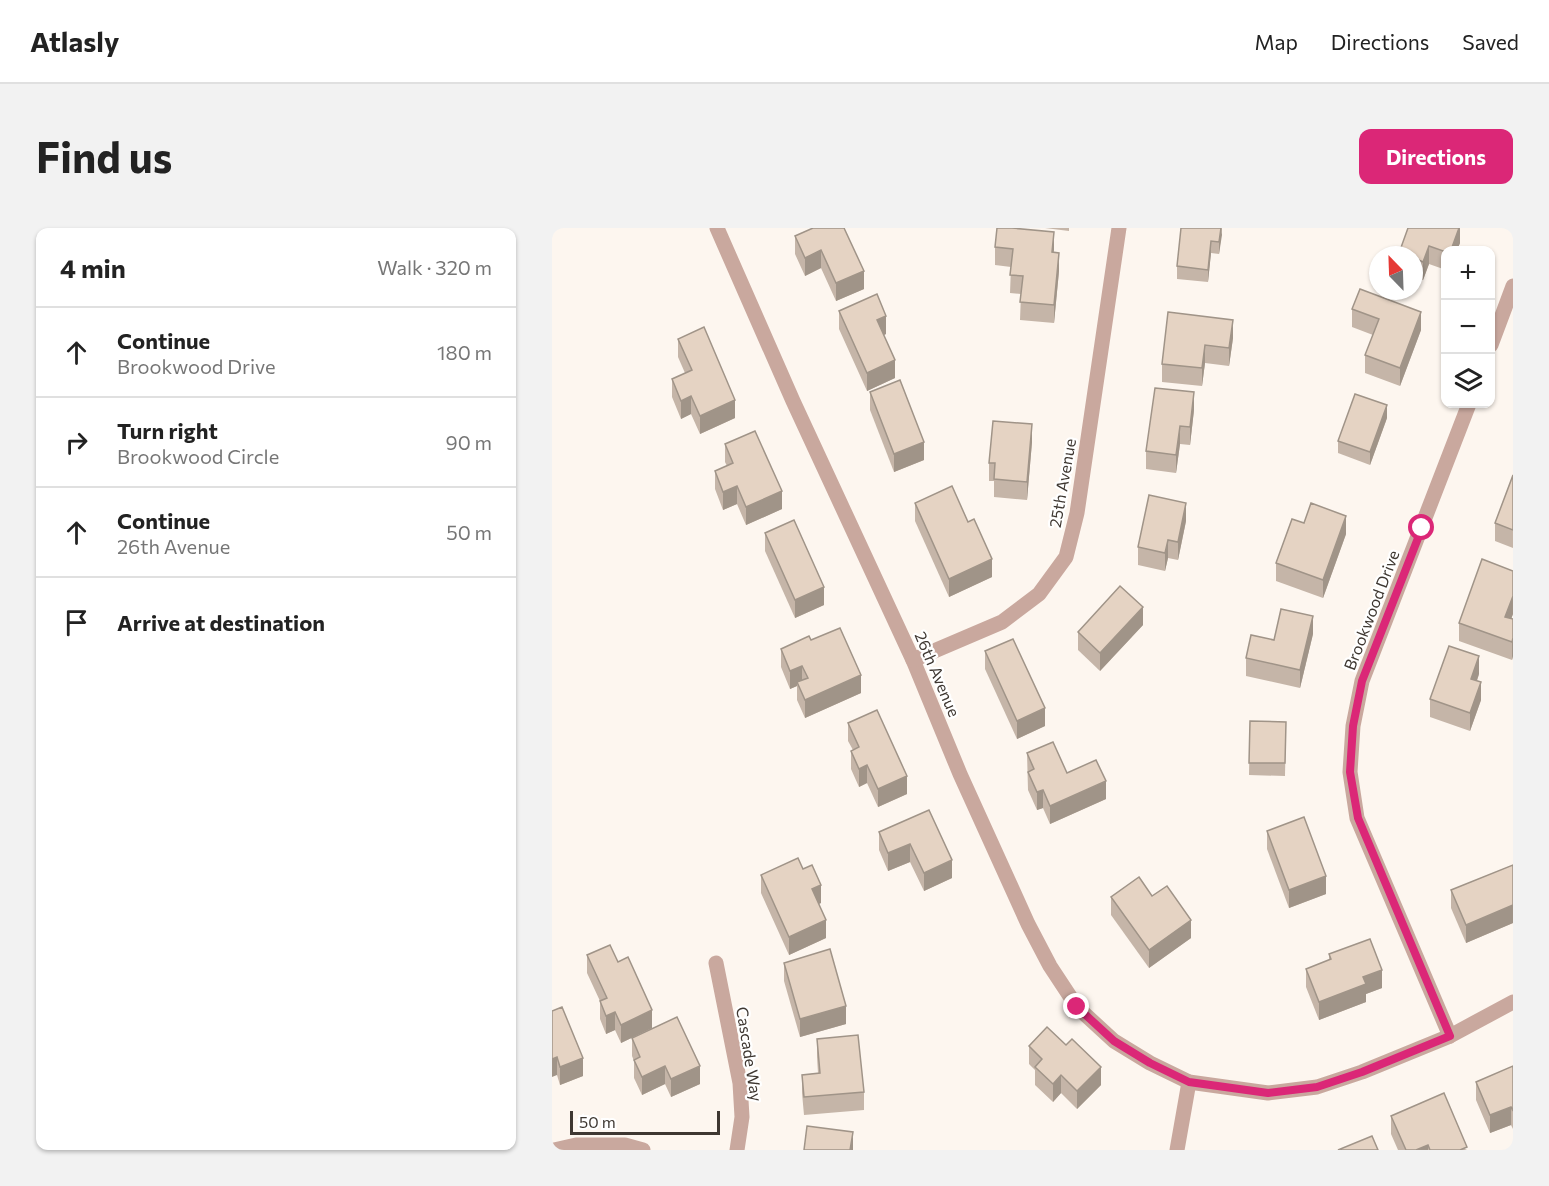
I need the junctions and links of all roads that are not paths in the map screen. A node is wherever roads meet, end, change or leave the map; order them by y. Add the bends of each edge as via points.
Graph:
1 (717, 228) edge
2 (1119, 228) edge
3 (1513, 286) edge
4 (1495, 334) edge
5 (1467, 408) edge
6 (913, 660) junction
7 (716, 963) dead end
8 (1513, 1002) edge
9 (1450, 1036) junction
10 (1189, 1082) junction
11 (554, 1150) edge
12 (643, 1150) edge
13 (737, 1150) edge
14 (1177, 1150) edge

1 - 6 street, 26th Avenue
2 - 6 street, 25th Avenue via 1077,513 1066,557 1039,594 1002,622
3 - 4 street
5 - 9 street, Brookwood Drive via 1362,681 1353,726 1350,772 1358,818
6 - 10 street, 26th Avenue via 960,774 1050,966 1077,1007 1114,1041
7 - 13 street, Cascade Way via 740,1083 742,1117
8 - 9 street, 26th Avenue
9 - 10 street, 26th Avenue via 1317,1087 1268,1093
10 - 14 street
11 - 12 street via 576,1145 625,1145

